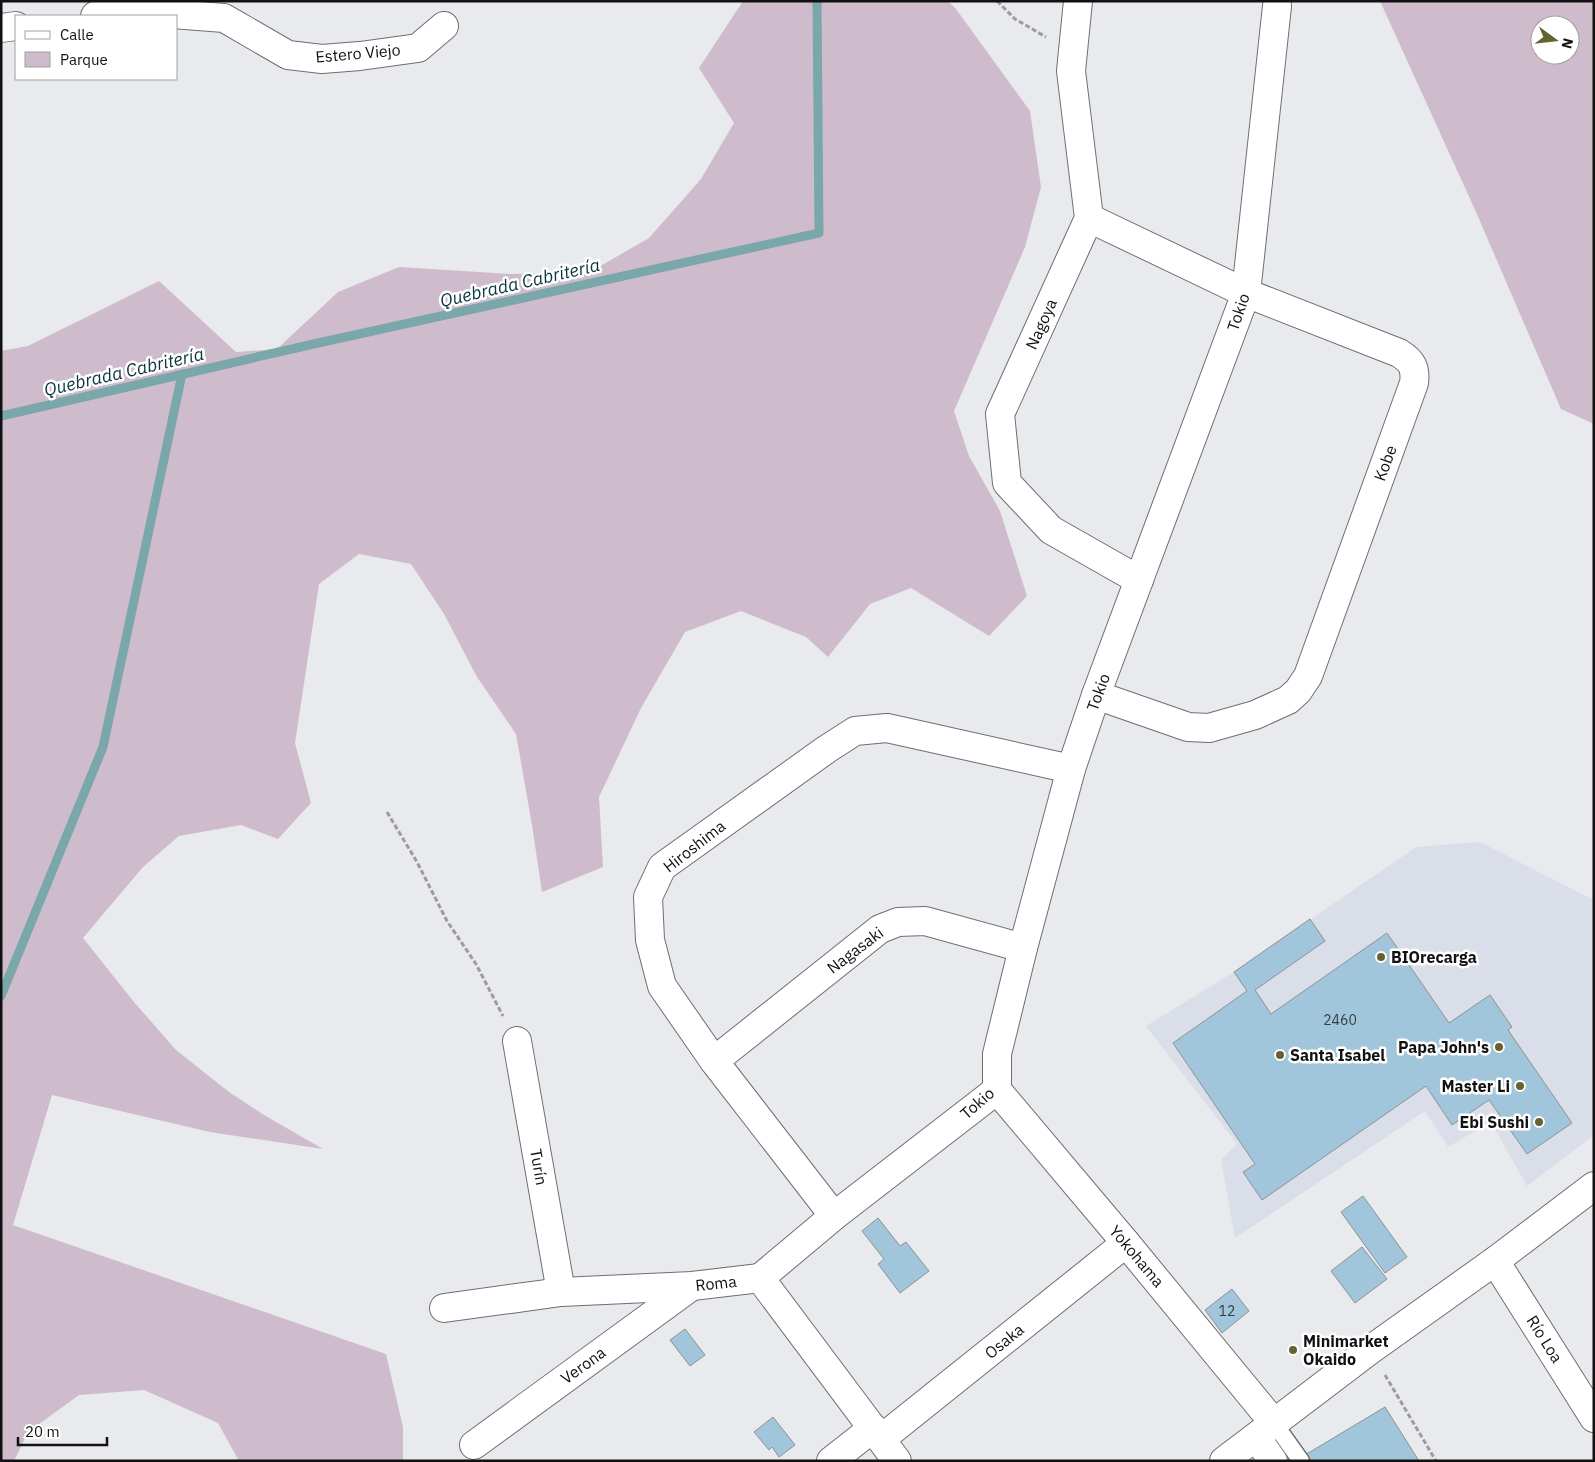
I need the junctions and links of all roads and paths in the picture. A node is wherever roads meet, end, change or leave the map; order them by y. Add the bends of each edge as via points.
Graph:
1 (997, 1) edge
2 (1078, 1) edge
3 (1277, 6) dead end
4 (103, 15) edge
5 (15, 26) edge
6 (444, 26) dead end
7 (1, 28) edge
8 (1073, 52) junction
9 (1089, 218) junction
10 (1246, 293) junction
11 (1139, 580) junction
12 (1096, 695) junction
13 (1071, 769) junction
14 (387, 812) dead end
15 (1023, 948) junction
16 (517, 1041) joint
17 (714, 1062) junction
18 (997, 1090) junction
19 (1594, 1186) edge
20 (834, 1216) junction
21 (1126, 1243) junction
22 (1495, 1261) junction
23 (760, 1278) junction
24 (692, 1286) junction
25 (561, 1292) junction
26 (444, 1308) dead end
27 (1370, 1350) junction
28 (1594, 1418) edge
29 (1265, 1430) junction
30 (884, 1443) edge
31 (474, 1445) dead end
32 (831, 1461) edge
33 (1224, 1461) edge
34 (1273, 1461) edge
35 (1301, 1461) edge
36 (1436, 1461) edge

1 - 8 path via 1015,20
2 - 8 street
3 - 10 street, Tokio
4 - 6 street, Estero Viejo via 134,11 224,18 288,55 322,59 418,48
5 - 7 street
8 - 9 street via 1071,71
9 - 10 street, Kobe
9 - 11 street, Nagoya via 1000,414 1007,483 1051,530
10 - 11 street, Tokio
10 - 12 street, Kobe via 1399,353 1408,358 1414,368 1414,384 1308,676 1288,700 1255,715 1209,728 1188,727
11 - 12 street, Tokio
12 - 13 street, Tokio
13 - 15 street, Tokio
13 - 17 street, Hiroshima via 887,728 855,731 662,867 648,897 650,940 662,986
14 - 16 path
15 - 17 street, Nagasaki via 925,921 898,922 880,929
15 - 18 street, Tokio via 997,1054
16 - 25 street, Turín
17 - 20 street, Hiroshima
18 - 20 street, Tokio
18 - 21 street, Yokohama
19 - 22 street
20 - 23 street, Tokio
21 - 29 street, Yokohama
21 - 30 street, Osaka
22 - 27 street
22 - 28 street, Río Loa
23 - 24 street, Roma
23 - 30 street, Roma
24 - 25 street, Roma
24 - 31 street, Verona
25 - 26 street, Roma
27 - 29 street
27 - 36 path
29 - 33 street
29 - 34 street, Yokohama
29 - 35 lane
30 - 32 street, Osaka

